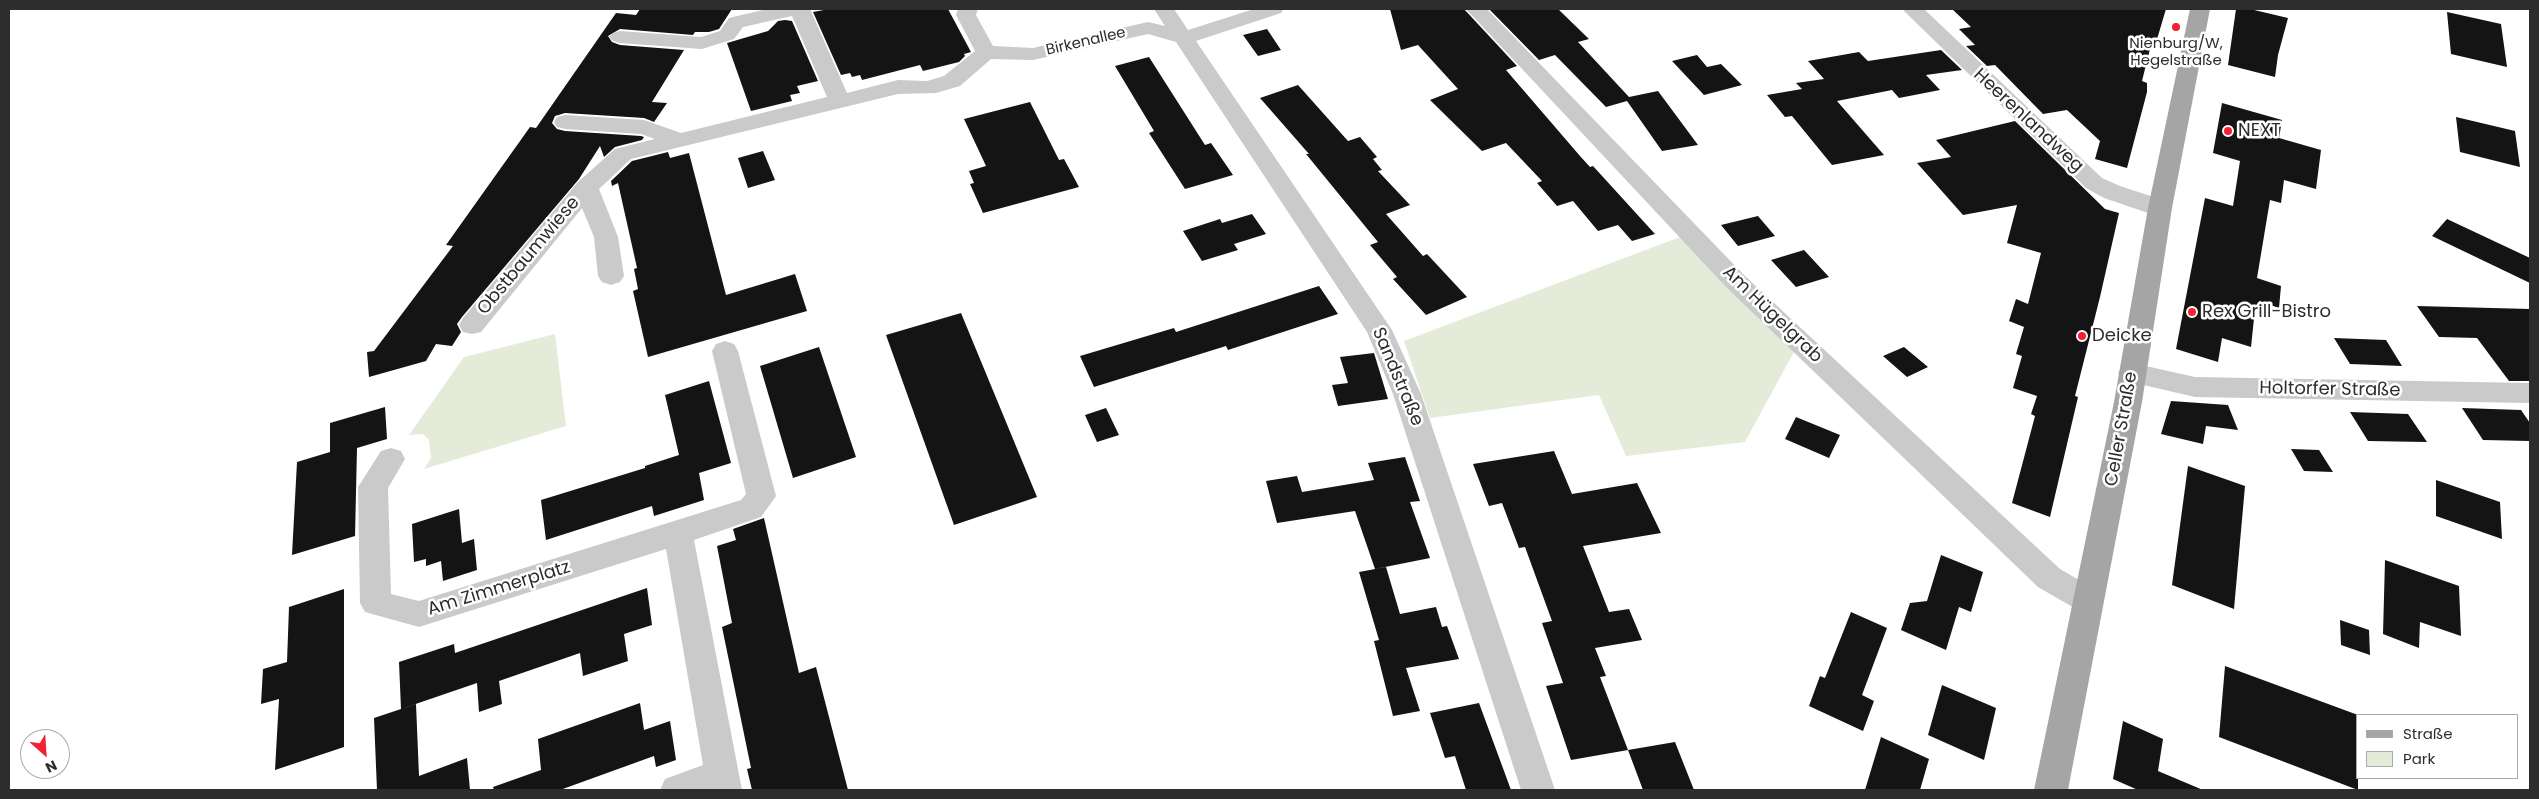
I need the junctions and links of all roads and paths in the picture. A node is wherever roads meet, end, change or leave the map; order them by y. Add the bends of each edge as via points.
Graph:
1 (752, 9) edge
2 (794, 9) edge
3 (800, 9) edge
4 (968, 9) edge
5 (1164, 9) edge
6 (1274, 9) edge
7 (1476, 9) edge
8 (1912, 9) edge
9 (2200, 9) edge
10 (736, 22) junction
11 (620, 37) dead end
12 (1184, 38) junction
13 (986, 52) junction
14 (840, 102) junction
15 (564, 122) dead end
16 (677, 139) junction
17 (586, 187) junction
18 (2160, 208) junction
19 (611, 276) dead end
20 (472, 325) dead end
21 (725, 351) dead end
22 (2132, 373) junction
23 (2530, 393) edge
24 (391, 459) dead end
25 (678, 533) junction
26 (2087, 600) junction
27 (723, 782) edge
28 (677, 790) edge
29 (1538, 790) edge
30 (2051, 790) edge

1 - 10 street
2 - 10 street
3 - 14 street
4 - 13 street via 966,15
5 - 12 street, Sandstraße
6 - 12 street
7 - 26 street, Am Hügelgrab via 1736,282 2049,578
8 - 18 street, Heerenlandweg via 2094,183
9 - 18 main road, Celler Straße
10 - 11 street via 727,35 702,43
12 - 13 street, Birkenallee via 1148,28 1033,54
12 - 29 street, Sandstraße via 1379,330 1407,394
13 - 14 street via 952,82 928,88 898,86
14 - 16 street, Obstbaumwiese
15 - 16 street, Obstbaumwiese via 644,127
16 - 17 street, Obstbaumwiese via 623,154
17 - 19 street, Obstbaumwiese via 606,237
17 - 20 street, Obstbaumwiese
18 - 22 main road, Celler Straße
21 - 25 street, Am Zimmerplatz via 761,496 751,509
22 - 23 street, Holtorfer Straße via 2195,387
22 - 26 main road, Celler Straße
24 - 25 street, Am Zimmerplatz via 373,487 376,603 419,614
25 - 27 street
26 - 30 main road, Celler Straße
27 - 28 street

